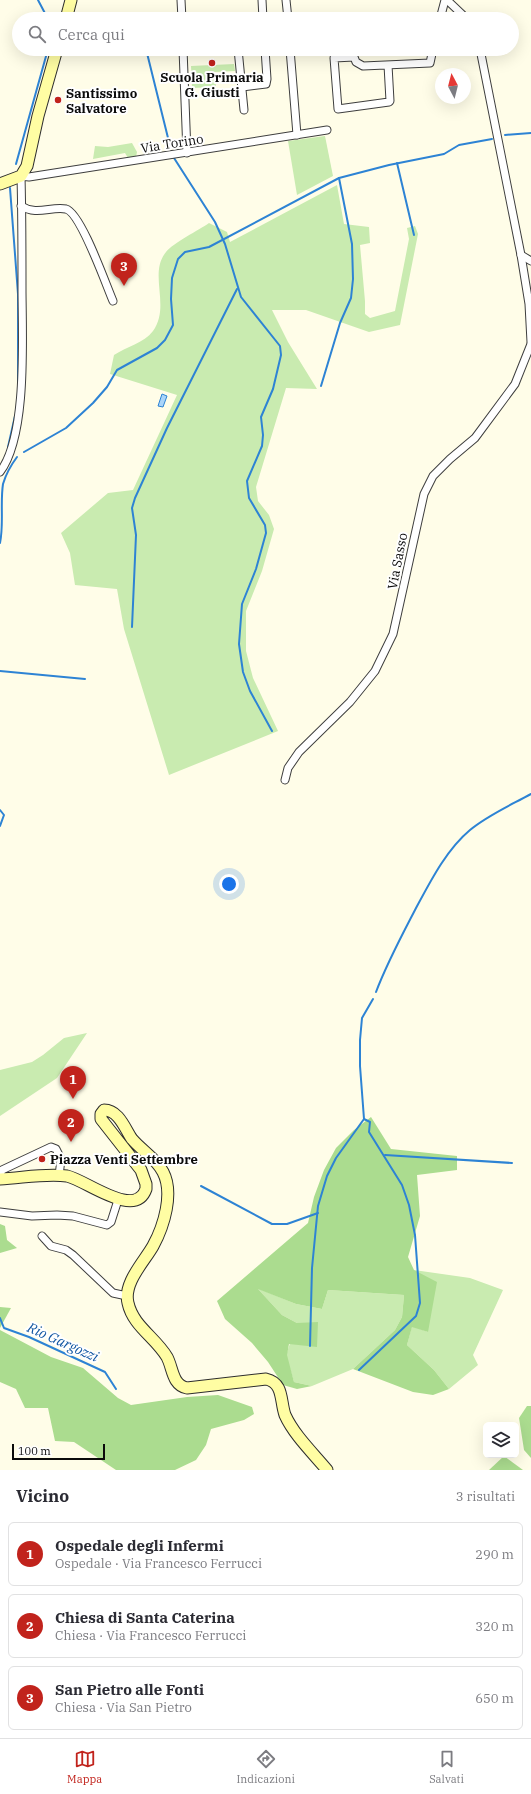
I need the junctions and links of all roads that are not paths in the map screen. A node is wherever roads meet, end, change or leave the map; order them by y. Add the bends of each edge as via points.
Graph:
1 (71, 0) edge
2 (181, 0) edge
3 (262, 0) edge
4 (286, 0) edge
5 (446, 0) edge
6 (68, 12) edge
7 (181, 12) edge
8 (263, 12) edge
9 (287, 12) edge
10 (442, 12) edge
11 (459, 12) edge
12 (55, 56) edge
13 (183, 56) edge
14 (239, 56) edge
15 (265, 56) edge
16 (291, 56) edge
17 (432, 56) edge
18 (481, 56) edge
19 (388, 65) junction
20 (242, 87) junction
21 (244, 110) dead end
22 (327, 130) dead end
23 (297, 135) junction
24 (187, 153) junction
25 (21, 176) junction
26 (0, 184) edge
27 (21, 206) junction
28 (521, 255) junction
29 (531, 261) edge
30 (113, 301) dead end
31 (531, 343) edge
32 (0, 472) edge
33 (284, 780) dead end
34 (0, 1174) edge
35 (59, 1176) junction
36 (0, 1179) edge
37 (118, 1200) junction
38 (0, 1212) edge
39 (42, 1236) dead end
40 (127, 1296) junction
41 (327, 1470) edge

1 - 6 street
2 - 7 street
3 - 8 street
4 - 9 street
5 - 10 street
5 - 11 street
12 - 25 street via 38,116 30,157
13 - 24 street
14 - 20 street
15 - 20 street via 266,84
16 - 23 street
17 - 19 street via 430,63
18 - 28 street, Via Sasso
19 - 19 street via 363,66 356,62 354,57 334,58 338,109 389,102
20 - 21 street
22 - 23 street, Via Torino
23 - 24 street, Via Torino
24 - 25 street, Via Torino via 29,177
25 - 26 street
25 - 27 street
27 - 30 street via 32,211 62,208 69,210 92,249
27 - 32 street via 23,349 19,408 14,443
28 - 29 street
28 - 31 street, Via Sasso via 529,304
31 - 33 street, Via Sasso via 515,384 475,438 433,476 424,494 393,634 375,671 350,702 299,752 288,768
34 - 35 street via 2,1170 51,1146 56,1149 61,1159
35 - 36 street
35 - 37 street via 79,1180
37 - 38 street via 111,1222 107,1225 73,1216 32,1216
37 - 40 street via 141,1197 146,1184 141,1170 104,1126 101,1119 104,1110 114,1113 133,1140 158,1164 167,1184 168,1194 161,1226 154,1245 130,1286
39 - 40 street via 51,1246 73,1255 113,1293
40 - 41 street via 130,1310 167,1357 177,1383 187,1388 259,1379 272,1380 279,1387 288,1420

